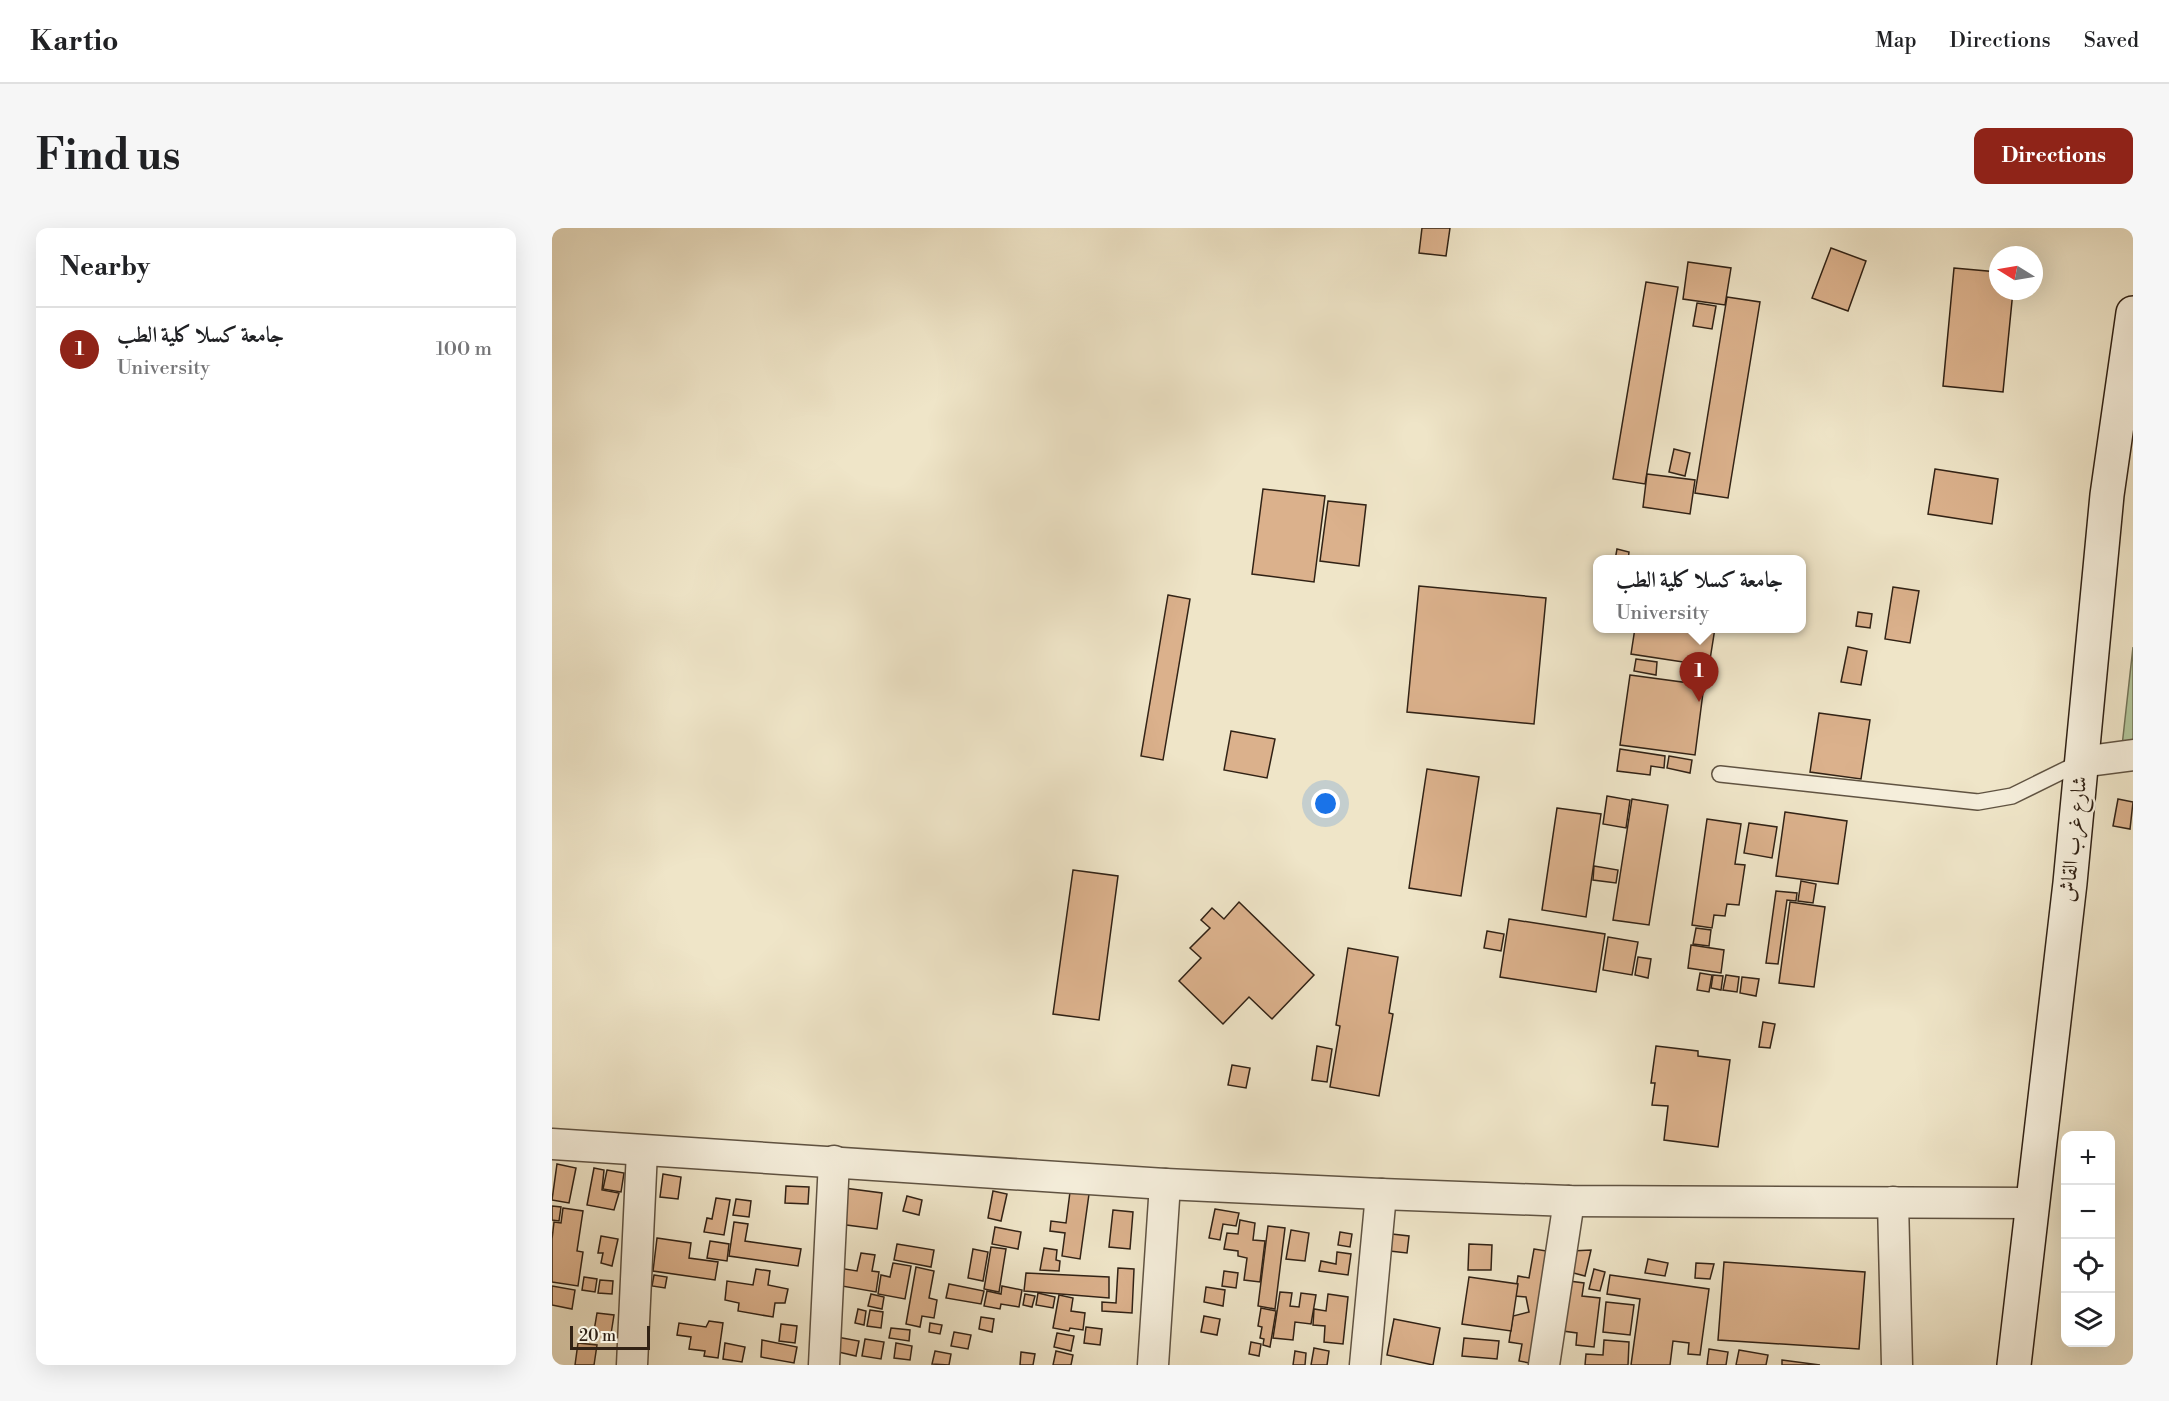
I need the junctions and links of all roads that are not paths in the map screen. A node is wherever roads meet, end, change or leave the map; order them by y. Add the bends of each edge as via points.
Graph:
1 (2133, 313) edge
2 (2133, 755) edge
3 (2081, 762) junction
4 (1720, 774) dead end
5 (552, 1144) edge
6 (642, 1151) junction
7 (834, 1161) junction
8 (1165, 1184) junction
9 (1381, 1194) junction
10 (1569, 1201) junction
11 (1893, 1202) junction
12 (2032, 1203) junction
13 (632, 1365) edge
14 (824, 1365) edge
15 (1153, 1365) edge
16 (1365, 1365) edge
17 (1544, 1365) edge
18 (1897, 1365) edge
19 (2014, 1365) edge

1 - 3 main road, شارع غرب القاش via 2106,495
2 - 3 street
3 - 4 lane via 2012,796 1978,802
3 - 12 main road, شارع غرب القاش
5 - 6 street
6 - 7 street
6 - 13 street
7 - 8 street
7 - 14 street
8 - 9 street
8 - 15 street
9 - 10 street
9 - 16 street
10 - 11 street
10 - 17 street
11 - 12 street
11 - 18 street
12 - 19 main road, شارع غرب القاش

